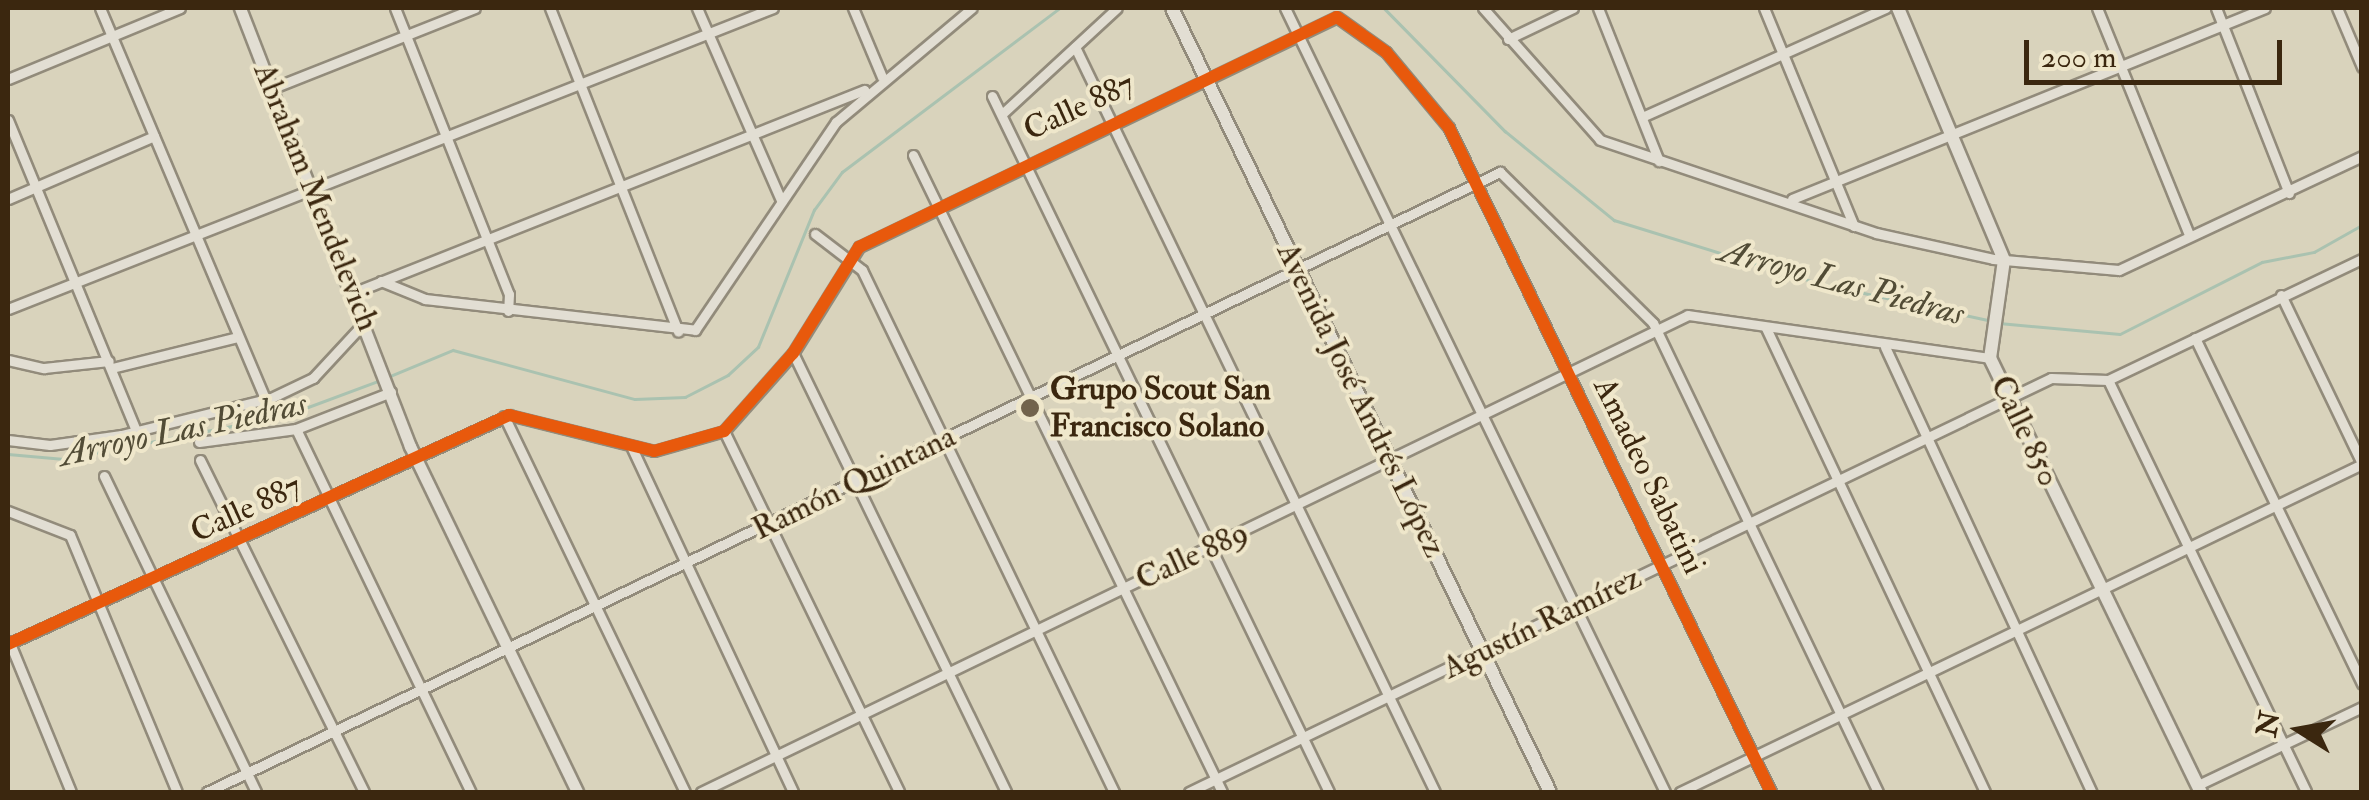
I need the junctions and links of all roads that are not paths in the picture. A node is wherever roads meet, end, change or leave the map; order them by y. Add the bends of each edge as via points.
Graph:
1 (100, 8) edge
2 (180, 8) edge
3 (240, 8) edge
4 (395, 8) edge
5 (475, 8) edge
6 (550, 8) edge
7 (696, 8) edge
8 (772, 8) edge
9 (852, 8) edge
10 (972, 8) edge
11 (1117, 8) edge
12 (1172, 8) edge
13 (1285, 8) edge
14 (1483, 8) edge
15 (1573, 8) edge
16 (1598, 8) edge
17 (1764, 8) edge
18 (1886, 8) edge
19 (1898, 8) edge
20 (2097, 8) edge
21 (2216, 8) edge
22 (2265, 8) edge
23 (2337, 8) edge
24 (1337, 17) joint
25 (2223, 25) junction
26 (709, 34) junction
27 (1298, 34) junction
28 (406, 35) junction
29 (112, 36) junction
30 (1508, 39) junction
31 (1075, 47) junction
32 (1783, 52) junction
33 (2120, 65) junction
34 (2362, 67) edge
35 (882, 77) junction
36 (1206, 78) junction
37 (8, 79) edge
38 (580, 82) junction
39 (273, 88) junction
40 (866, 90) junction
41 (992, 96) dead end
42 (1002, 114) junction
43 (1642, 117) junction
44 (8, 120) edge
45 (1112, 122) junction
46 (749, 135) junction
47 (1951, 135) junction
48 (154, 136) junction
49 (447, 136) junction
50 (913, 155) dead end
51 (2362, 156) edge
52 (1659, 161) junction
53 (1026, 163) junction
54 (1835, 182) junction
55 (1476, 184) junction
56 (622, 185) junction
57 (313, 186) junction
58 (35, 187) junction
59 (2290, 192) junction
60 (8, 199) edge
61 (781, 200) junction
62 (1792, 200) junction
63 (939, 207) junction
64 (1390, 224) junction
65 (1854, 226) junction
66 (194, 232) junction
67 (816, 234) dead end
68 (2189, 235) junction
69 (488, 238) junction
70 (850, 256) junction
71 (2362, 258) edge
72 (2004, 260) junction
73 (1298, 268) junction
74 (75, 281) junction
75 (382, 281) junction
76 (356, 292) junction
77 (2281, 295) junction
78 (8, 309) edge
79 (508, 311) junction
80 (1204, 315) junction
81 (366, 322) junction
82 (1766, 328) junction
83 (1657, 331) junction
84 (678, 332) junction
85 (238, 337) junction
86 (2195, 338) junction
87 (1885, 346) junction
88 (793, 354) junction
89 (1118, 356) junction
90 (1990, 358) junction
91 (8, 360) edge
92 (110, 364) junction
93 (1570, 374) junction
94 (2108, 380) junction
95 (393, 388) junction
96 (1031, 397) junction
97 (2010, 399) junction
98 (264, 400) junction
99 (504, 416) junction
100 (1483, 416) junction
101 (296, 429) junction
102 (136, 431) junction
103 (724, 431) junction
104 (943, 439) junction
105 (8, 440) edge
106 (1921, 440) junction
107 (199, 442) dead end
108 (632, 448) junction
109 (416, 458) junction
110 (200, 460) dead end
111 (1390, 460) junction
112 (2362, 464) edge
113 (104, 476) dead end
114 (858, 481) junction
115 (1836, 482) junction
116 (330, 500) junction
117 (2275, 505) junction
118 (1297, 506) junction
119 (8, 511) edge
120 (770, 523) junction
121 (1748, 523) junction
122 (243, 541) junction
123 (2187, 546) junction
124 (1209, 548) junction
125 (684, 566) junction
126 (1662, 566) junction
127 (156, 582) junction
128 (1122, 588) junction
129 (2102, 588) junction
130 (102, 607) junction
131 (596, 607) junction
132 (1575, 608) junction
133 (1036, 630) junction
134 (2014, 630) junction
135 (8, 642) edge
136 (508, 649) junction
137 (1482, 652) junction
138 (949, 673) junction
139 (1928, 675) junction
140 (2362, 684) edge
141 (422, 690) junction
142 (1387, 697) junction
143 (2362, 707) edge
144 (861, 715) junction
145 (1841, 716) junction
146 (335, 734) junction
147 (1303, 738) junction
148 (2283, 744) junction
149 (776, 756) junction
150 (1754, 757) junction
151 (248, 774) junction
152 (1216, 780) junction
153 (2199, 789) edge
154 (71, 792) edge
155 (177, 792) edge
156 (208, 792) edge
157 (256, 792) edge
158 (364, 792) edge
159 (471, 792) edge
160 (578, 792) edge
161 (685, 792) edge
162 (701, 792) edge
163 (794, 792) edge
164 (899, 792) edge
165 (1006, 792) edge
166 (1114, 792) edge
167 (1190, 792) edge
168 (1222, 792) edge
169 (1329, 792) edge
170 (1434, 792) edge
171 (1550, 792) edge
172 (1664, 792) edge
173 (1680, 792) edge
174 (1771, 792) edge
175 (1878, 792) edge
176 (1984, 792) edge
177 (2092, 792) edge
178 (2183, 792) edge
179 (2306, 792) edge

1 - 29 street
2 - 29 street
3 - 39 street, Abraham Mendelevich
4 - 28 street
5 - 28 street
6 - 38 street
7 - 26 street
8 - 26 street
9 - 35 street
10 - 35 street
11 - 31 street
12 - 36 main road, Avenida José Andrés López
13 - 27 street
14 - 30 street
15 - 30 street
16 - 43 street
17 - 32 street
18 - 32 street
19 - 47 main road
20 - 33 street
21 - 25 street
22 - 25 street
23 - 34 street
24 - 27 street, Calle 887
24 - 55 street, Amadeo Sabatini via 1358,25 1428,100
25 - 33 street
25 - 59 street
26 - 38 street
26 - 46 street
27 - 36 street, Calle 887
27 - 64 street
28 - 39 street
28 - 49 street
29 - 37 street
29 - 48 street
30 - 52 street via 1590,134
31 - 42 street
31 - 45 street
32 - 43 street
32 - 54 street
33 - 47 street
33 - 68 street
35 - 40 street
36 - 45 street, Calle 887
36 - 73 main road, Avenida José Andrés López
38 - 49 street
38 - 56 street
39 - 57 street, Abraham Mendelevich
40 - 46 street
40 - 61 street
41 - 42 street
42 - 53 street
43 - 52 street
44 - 58 street
45 - 53 street, Calle 887
45 - 80 street
46 - 56 street
46 - 61 street
47 - 54 street
47 - 72 main road
48 - 58 street
48 - 66 street
49 - 57 street
49 - 69 street
50 - 63 street
51 - 59 street
52 - 62 street
53 - 63 street, Calle 887
53 - 89 street
54 - 62 street
54 - 65 street
55 - 64 street, Ramón Quintana
55 - 83 street, Ramón Quintana via 1500,172
55 - 93 street, Amadeo Sabatini
56 - 69 street
56 - 84 street
57 - 66 street
57 - 76 street, Abraham Mendelevich
58 - 60 street
58 - 74 street
59 - 68 street
61 - 84 street via 710,317
62 - 65 street
63 - 70 street, Calle 887
63 - 96 street
64 - 73 street, Ramón Quintana
64 - 100 street
65 - 72 street
66 - 74 street
66 - 85 street
67 - 70 street
68 - 72 street via 2119,270
69 - 75 street
69 - 79 street
70 - 88 street
70 - 104 street
71 - 77 street
72 - 90 main road, Calle 850
73 - 80 street, Ramón Quintana
73 - 111 main road, Avenida José Andrés López
74 - 78 street
74 - 92 street
75 - 76 street
75 - 79 street via 394,293
76 - 81 street, Abraham Mendelevich
77 - 86 street
77 - 112 street
79 - 84 street
80 - 89 street, Ramón Quintana
80 - 118 street
81 - 95 street, Abraham Mendelevich
81 - 98 street via 314,378
82 - 83 street, Calle 889 via 1683,317
82 - 87 street
82 - 115 street
83 - 93 street, Calle 889
83 - 121 street
85 - 92 street
85 - 98 street
86 - 94 street
86 - 117 street
87 - 90 street
87 - 106 street
88 - 103 street
88 - 114 street
89 - 96 street, Ramón Quintana
89 - 124 street
90 - 97 main road, Calle 850
91 - 92 street via 56,368
92 - 102 street
93 - 100 street, Calle 889
93 - 126 street, Amadeo Sabatini
94 - 97 street, Agustín Ramírez via 2057,376
94 - 123 street
95 - 101 street
95 - 109 street, Abraham Mendelevich
96 - 104 street, Ramón Quintana
96 - 128 street
97 - 106 street, Agustín Ramírez
97 - 129 main road, Calle 850
98 - 102 street
99 - 108 street
99 - 109 street, Calle 887
99 - 131 street
100 - 111 street, Calle 889
100 - 132 street
101 - 107 street
101 - 116 street
102 - 105 street via 50,445
103 - 108 street via 669,449
103 - 120 street
104 - 114 street, Ramón Quintana
104 - 133 street
106 - 115 street, Agustín Ramírez
106 - 134 street
108 - 125 street
109 - 116 street, Calle 887
109 - 136 street, Abraham Mendelevich
110 - 122 street
111 - 118 street, Calle 889
111 - 137 main road, Avenida José Andrés López
112 - 117 street
113 - 127 street
114 - 120 street, Ramón Quintana
114 - 138 street
115 - 121 street, Agustín Ramírez
115 - 139 street
116 - 122 street, Calle 887
116 - 141 street
117 - 123 street
117 - 140 street
118 - 124 street, Calle 889
118 - 142 street
119 - 130 street via 70,535
120 - 125 street, Ramón Quintana
120 - 144 street
121 - 126 street, Agustín Ramírez
121 - 145 street
122 - 127 street, Calle 887
122 - 146 street
123 - 129 street
123 - 148 street
124 - 128 street, Calle 889
124 - 147 street
125 - 131 street, Ramón Quintana
125 - 149 street
126 - 132 street, Agustín Ramírez
126 - 150 street, Amadeo Sabatini
127 - 130 street, Calle 887
127 - 151 street
128 - 133 street, Calle 889
128 - 152 street
129 - 134 street
129 - 153 main road, Calle 850
130 - 135 street, Calle 887
130 - 155 street
131 - 136 street, Ramón Quintana
131 - 161 street
132 - 137 street, Agustín Ramírez
132 - 172 street
133 - 138 street, Calle 889
133 - 166 street
134 - 139 street
134 - 177 street
135 - 154 street
136 - 141 street, Ramón Quintana
136 - 160 street, Abraham Mendelevich
137 - 142 street, Agustín Ramírez
137 - 171 main road, Avenida José Andrés López
138 - 144 street, Calle 889
138 - 165 street
139 - 145 street
139 - 176 street
141 - 146 street, Ramón Quintana
141 - 159 street
142 - 147 street, Agustín Ramírez
142 - 170 street
143 - 148 street
144 - 149 street, Calle 889
144 - 164 street
145 - 150 street
145 - 175 street
146 - 151 street, Ramón Quintana
146 - 158 street
147 - 152 street, Agustín Ramírez
147 - 169 street
148 - 153 street
148 - 179 street
149 - 162 street, Calle 889
149 - 163 street
150 - 173 street
150 - 174 street, Amadeo Sabatini
151 - 156 street, Ramón Quintana
151 - 157 street
152 - 167 street, Agustín Ramírez
152 - 168 street
153 - 178 street

